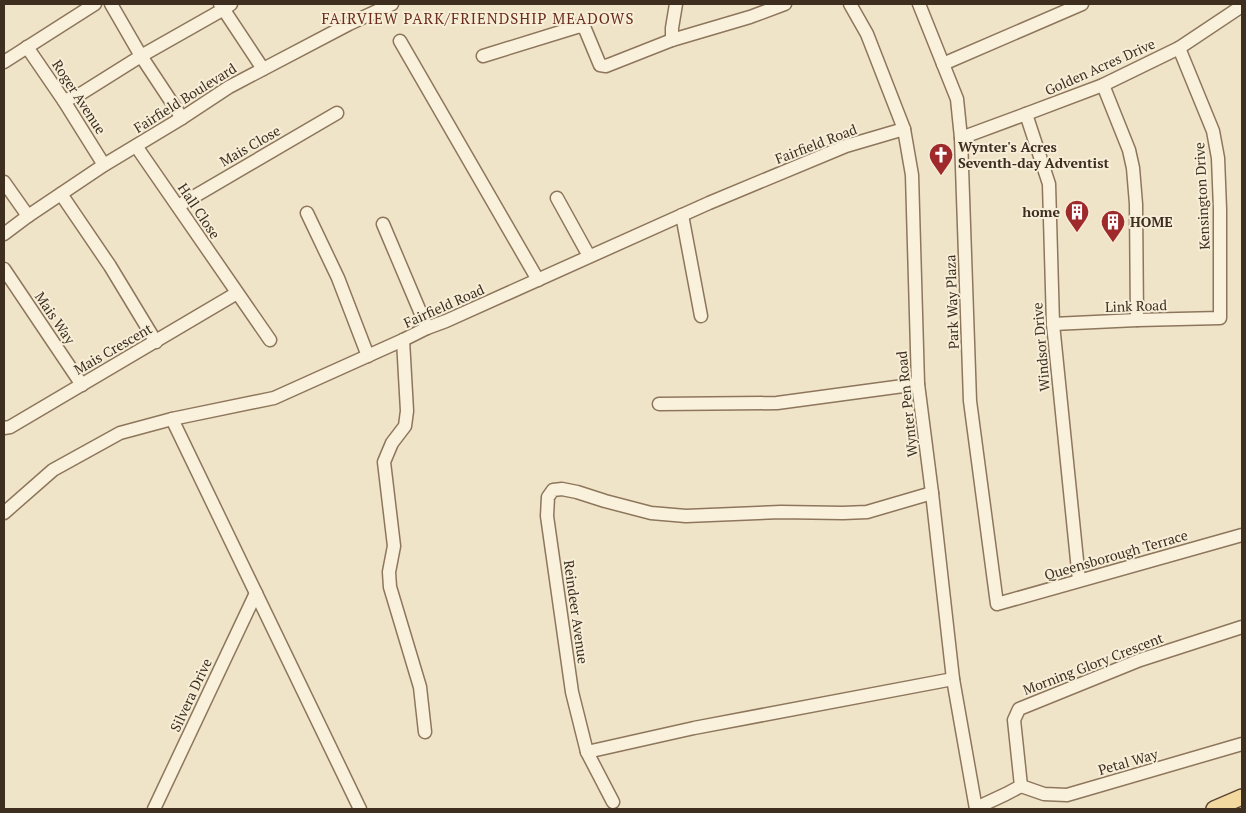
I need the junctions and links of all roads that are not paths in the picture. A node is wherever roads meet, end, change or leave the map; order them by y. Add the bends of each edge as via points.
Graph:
1 (96, 4) edge
2 (111, 4) edge
3 (392, 4) edge
4 (676, 4) edge
5 (785, 4) edge
6 (850, 4) edge
7 (919, 4) edge
8 (1082, 4) edge
9 (225, 6) edge
10 (1242, 6) edge
11 (672, 40) junction
12 (400, 41) dead end
13 (27, 47) junction
14 (1179, 48) junction
15 (141, 56) junction
16 (483, 56) dead end
17 (4, 62) edge
18 (943, 64) junction
19 (263, 69) junction
20 (1103, 85) junction
21 (64, 101) junction
22 (337, 113) dead end
23 (1026, 114) junction
24 (182, 118) junction
25 (904, 129) junction
26 (961, 138) junction
27 (136, 146) junction
28 (104, 165) junction
29 (4, 182) edge
30 (61, 194) junction
31 (557, 198) dead end
32 (178, 206) junction
33 (307, 213) dead end
34 (28, 216) junction
35 (682, 216) junction
36 (383, 224) dead end
37 (4, 234) edge
38 (589, 256) junction
39 (4, 269) edge
40 (538, 280) junction
41 (237, 293) junction
42 (701, 316) dead end
43 (1220, 318) joint
44 (1137, 320) junction
45 (1053, 324) junction
46 (427, 328) junction
47 (270, 340) dead end
48 (403, 340) junction
49 (156, 342) junction
50 (368, 356) junction
51 (918, 384) junction
52 (82, 385) junction
53 (659, 404) dead end
54 (172, 419) junction
55 (4, 428) edge
56 (932, 493) junction
57 (4, 513) edge
58 (1242, 535) edge
59 (1079, 580) junction
60 (256, 593) junction
61 (997, 604) joint
62 (1242, 627) edge
63 (953, 679) junction
64 (425, 732) dead end
65 (1242, 744) edge
66 (587, 752) junction
67 (1021, 786) junction
68 (1242, 797) edge
69 (612, 802) dead end
70 (976, 808) edge
71 (154, 809) edge
72 (360, 809) edge
73 (1214, 809) edge

1 - 13 street
2 - 15 street
3 - 19 street, Fairfield Boulevard
4 - 11 street
5 - 11 street
6 - 25 street, Wynter Pen Road via 867,34
7 - 18 street, Park Way Plaza
8 - 18 street
9 - 15 street
9 - 19 street
10 - 14 street, Golden Acres Drive
11 - 16 street via 606,66 600,65 585,29 580,26
12 - 40 street
13 - 17 street
13 - 21 street, Roger Avenue
14 - 20 street, Golden Acres Drive
14 - 43 street, Kensington Drive via 1213,131 1218,158
15 - 21 street
15 - 24 street
18 - 26 street, Park Way Plaza via 957,99
19 - 24 street, Fairfield Boulevard
20 - 23 street, Golden Acres Drive
20 - 44 street via 1133,168
21 - 28 street, Roger Avenue
22 - 32 street, Mais Close
23 - 26 street, Golden Acres Drive
23 - 45 street, Windsor Drive via 1049,184
24 - 27 street, Fairfield Boulevard
25 - 35 street, Fairfield Road via 846,146
25 - 51 street, Wynter Pen Road via 912,175
26 - 61 street, Park Way Plaza via 970,402
27 - 28 street, Fairfield Boulevard
27 - 32 street, Hall Close
28 - 30 street, Fairfield Boulevard
29 - 34 street
30 - 34 street, Fairfield Boulevard
30 - 49 street
31 - 38 street
32 - 41 street, Hall Close
33 - 50 street via 338,278
34 - 37 street, Fairfield Boulevard
35 - 38 street, Fairfield Road
35 - 42 street
36 - 46 street
38 - 40 street, Fairfield Road
39 - 52 street, Mais Way
40 - 46 street, Fairfield Road
41 - 47 street, Hall Close
41 - 49 street, Mais Crescent
43 - 44 street, Link Road
44 - 45 street, Link Road
45 - 59 street, Windsor Drive
46 - 48 street, Fairfield Road
48 - 50 street, Fairfield Road
48 - 64 street via 405,426 392,443 384,462 394,546 388,572 420,687
49 - 52 street, Mais Crescent
50 - 54 street, Fairfield Road via 274,398
51 - 53 street via 777,403
51 - 56 street, Wynter Pen Road
52 - 55 street, Mais Crescent
54 - 57 street, Fairfield Road via 120,433 53,470
54 - 60 street
56 - 63 street, Wynter Pen Road
56 - 66 street, Reindeer Avenue via 867,512 686,516 651,513 578,492 553,490 548,498 547,516 572,692
58 - 59 street, Queensborough Terrace
59 - 61 street, Queensborough Terrace
60 - 71 street, Silvera Drive
60 - 72 street
62 - 67 street, Morning Glory Crescent via 1140,660 1020,709 1014,720
63 - 66 street via 694,728
63 - 70 street, Wynter Pen Road
65 - 67 street, Petal Way via 1067,795 1044,794
66 - 69 street
67 - 70 street
68 - 73 main road

